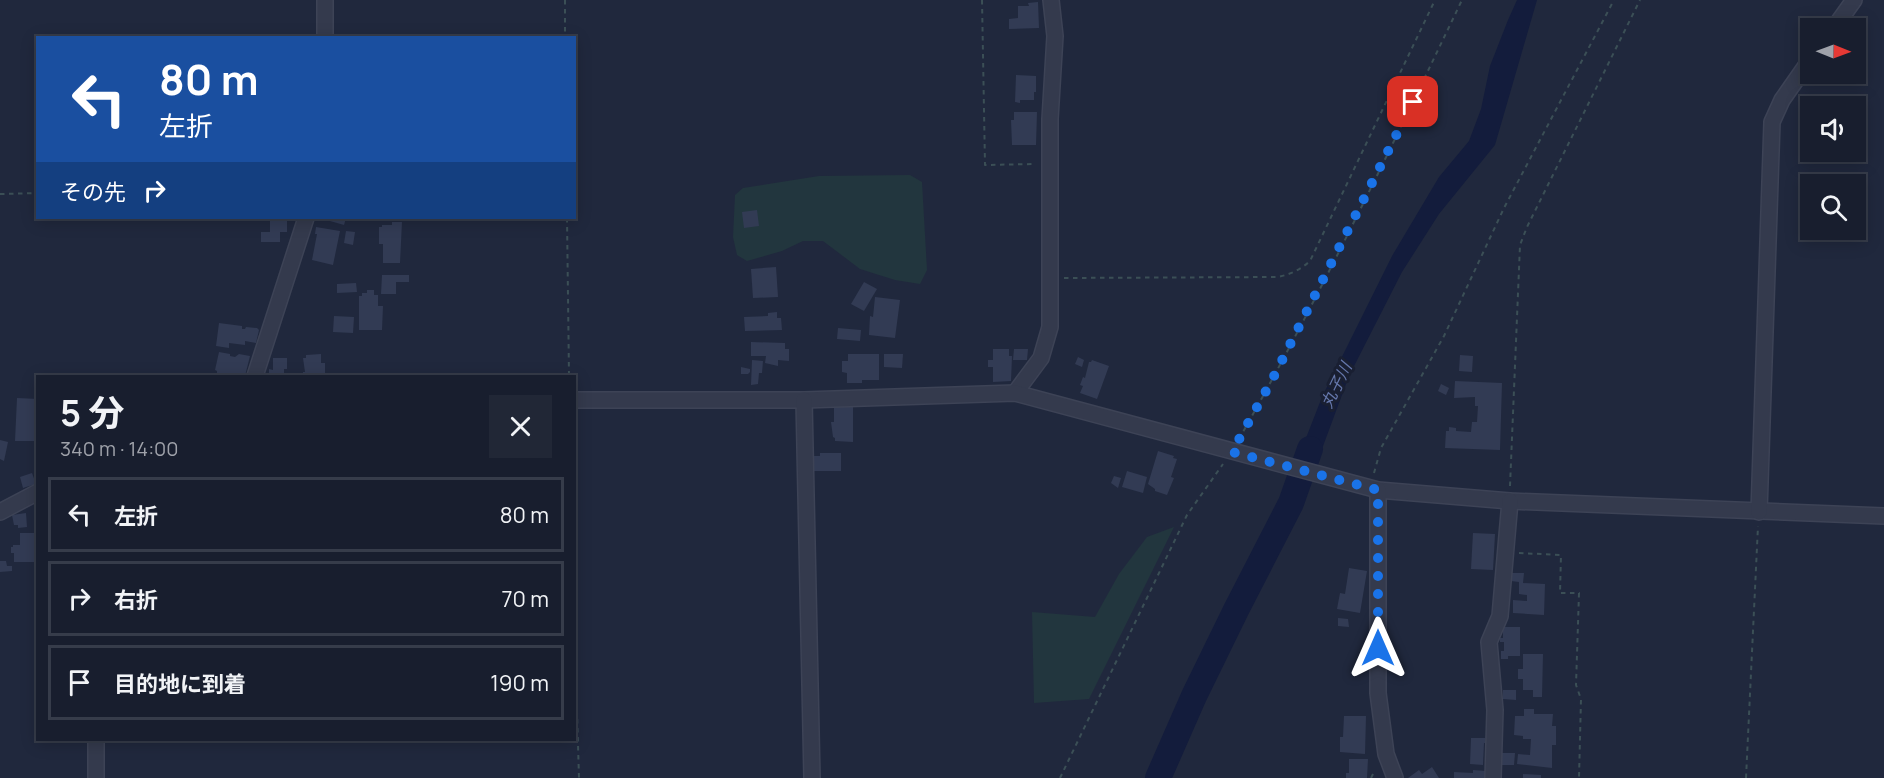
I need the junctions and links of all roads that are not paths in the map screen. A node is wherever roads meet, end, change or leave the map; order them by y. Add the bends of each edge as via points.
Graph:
1 (324, 0) edge
2 (1051, 0) edge
3 (1854, 0) edge
4 (1841, 18) edge
5 (325, 36) edge
6 (1800, 74) edge
7 (306, 219) edge
8 (255, 375) edge
9 (1015, 393) junction
10 (576, 400) edge
11 (804, 400) junction
12 (1374, 488) junction
13 (36, 493) edge
14 (1510, 501) junction
15 (0, 512) edge
16 (1759, 512) junction
17 (1884, 516) edge
18 (96, 741) edge
19 (96, 778) edge
20 (812, 778) edge
21 (1395, 778) edge
22 (1493, 778) edge

1 - 5 street
2 - 9 street via 1054,36 1050,327 1041,358
3 - 4 street
6 - 16 street via 1782,100 1773,122
7 - 8 street
9 - 11 street
9 - 12 street
10 - 11 street
11 - 20 street
12 - 14 street
12 - 21 street via 1378,693 1386,754
13 - 15 street
14 - 16 street
14 - 22 street via 1500,616 1489,642 1495,710
16 - 17 street
18 - 19 street

